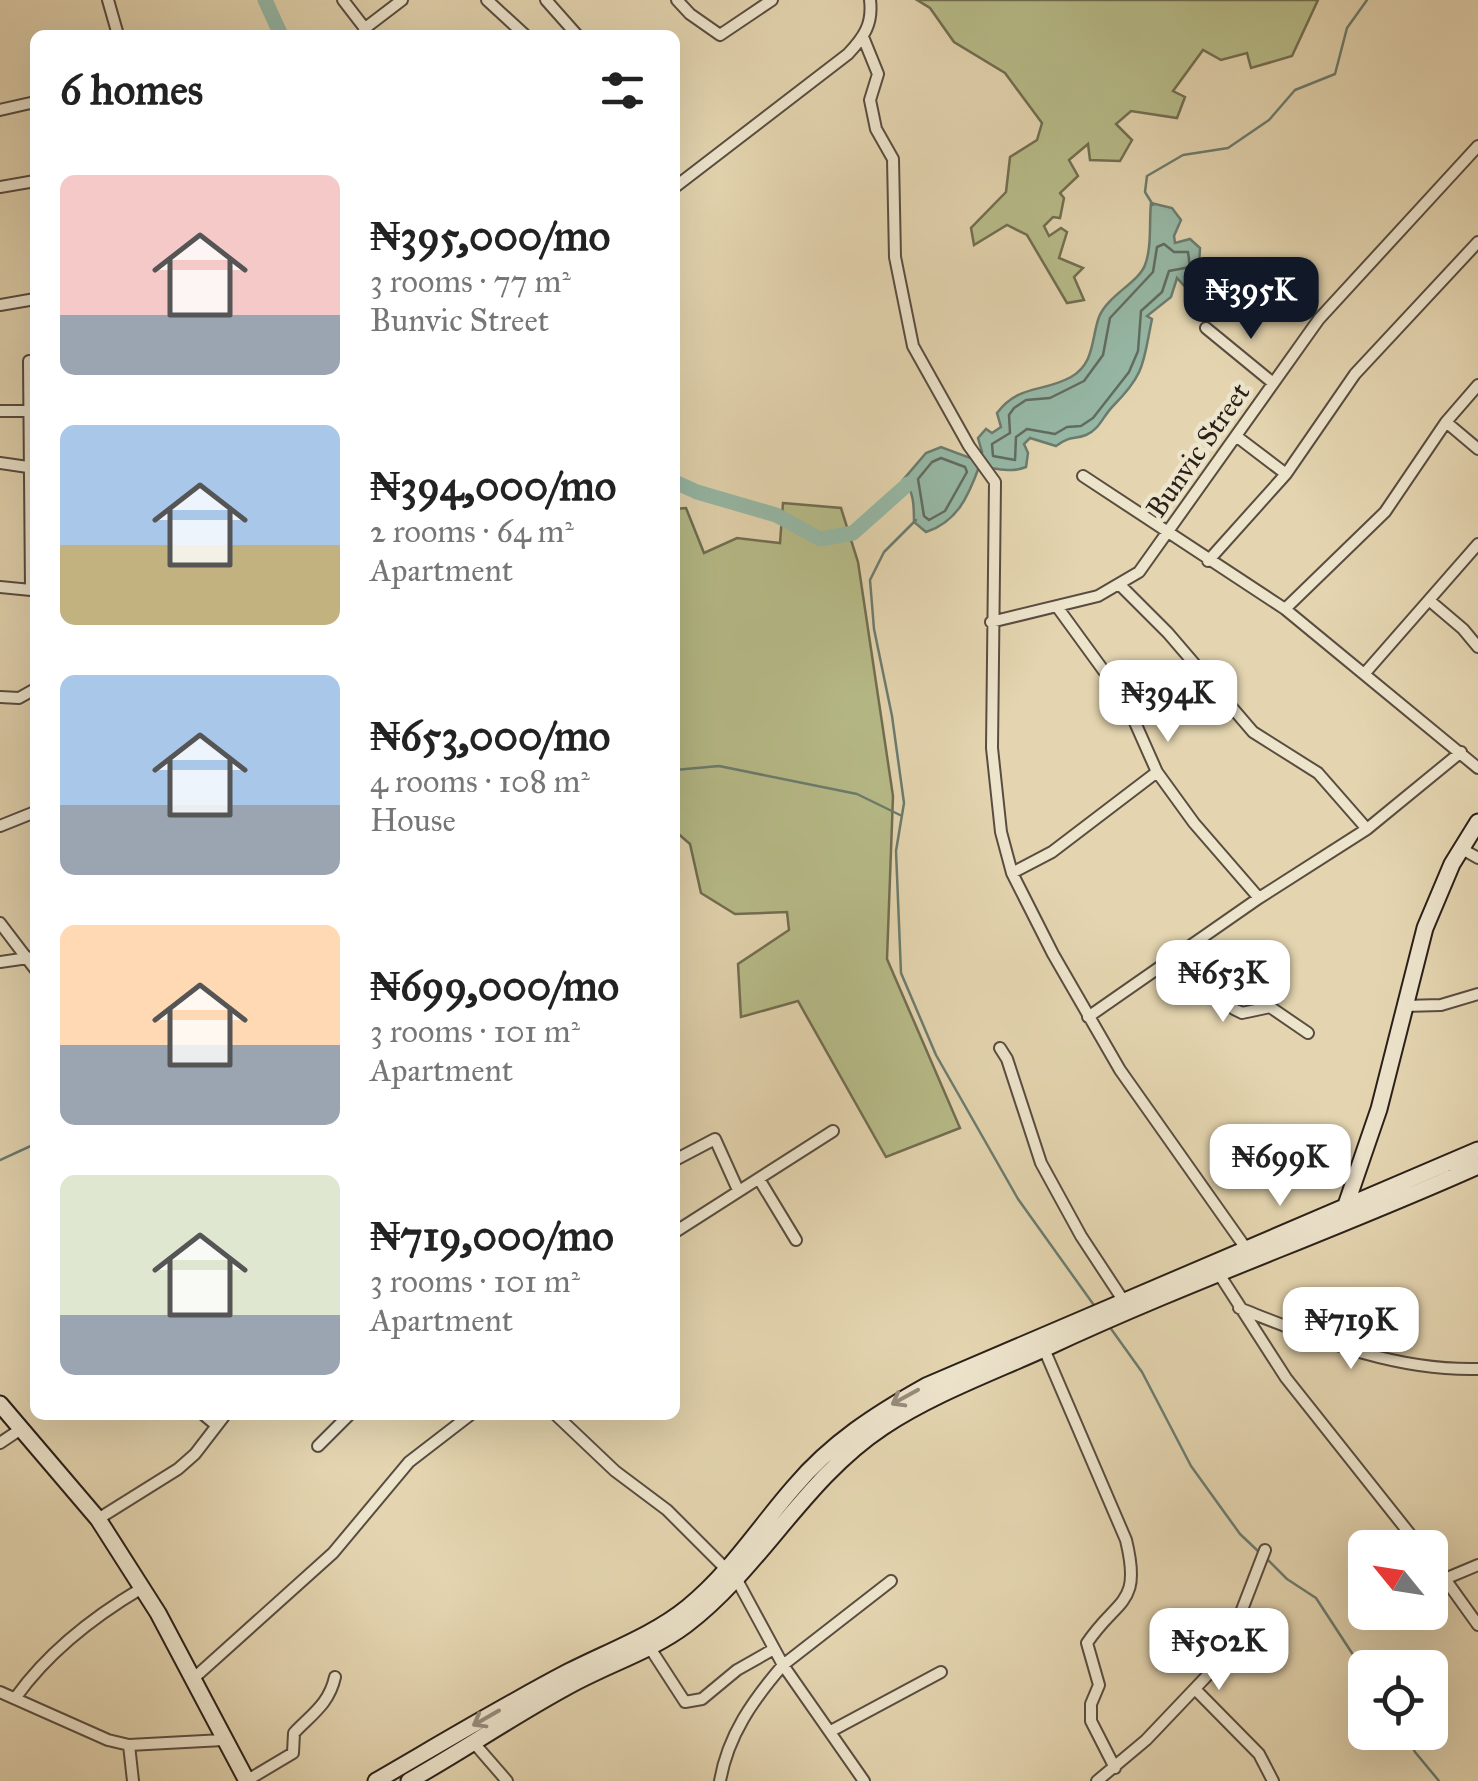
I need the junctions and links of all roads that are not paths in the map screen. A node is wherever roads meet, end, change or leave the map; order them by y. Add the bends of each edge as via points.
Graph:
1 (108, 0) edge
2 (343, 0) edge
3 (402, 0) edge
4 (487, 0) edge
5 (546, 0) edge
6 (677, 0) edge
7 (772, 0) edge
8 (870, 0) edge
9 (117, 30) edge
10 (366, 30) edge
11 (369, 30) edge
12 (520, 30) edge
13 (573, 30) edge
14 (864, 37) junction
15 (30, 103) edge
16 (0, 110) edge
17 (1478, 146) edge
18 (30, 182) edge
19 (680, 183) edge
20 (0, 188) edge
21 (1478, 242) edge
22 (30, 300) edge
23 (0, 305) edge
24 (1206, 328) dead end
25 (28, 360) dead end
26 (1273, 383) junction
27 (1478, 385) edge
28 (30, 410) junction
29 (0, 411) edge
30 (1446, 422) junction
31 (1236, 436) junction
32 (1478, 449) edge
33 (0, 463) edge
34 (28, 467) junction
35 (1286, 474) junction
36 (1083, 476) dead end
37 (30, 481) edge
38 (1166, 534) junction
39 (1478, 544) edge
40 (1208, 561) junction
41 (0, 586) edge
42 (1120, 586) junction
43 (30, 590) edge
44 (1430, 601) junction
45 (1058, 608) junction
46 (1284, 609) junction
47 (991, 622) junction
48 (1478, 646) edge
49 (1366, 673) junction
50 (30, 692) edge
51 (0, 697) edge
52 (1460, 752) junction
53 (1478, 768) edge
54 (1158, 772) junction
55 (30, 814) edge
56 (1478, 822) edge
57 (0, 826) edge
58 (1367, 828) junction
59 (1462, 848) junction
60 (1478, 858) edge
61 (1012, 873) junction
62 (1259, 898) junction
63 (0, 923) edge
64 (1190, 947) junction
65 (30, 958) edge
66 (0, 962) edge
67 (1478, 994) edge
68 (1404, 1006) junction
69 (1088, 1017) junction
70 (1308, 1033) dead end
71 (1000, 1048) dead end
72 (834, 1132) dead end
73 (1478, 1150) edge
74 (680, 1157) edge
75 (1478, 1166) edge
76 (759, 1178) junction
77 (738, 1190) junction
78 (1347, 1215) junction
79 (680, 1229) edge
80 (796, 1240) dead end
81 (1245, 1248) junction
82 (1220, 1274) junction
83 (1123, 1300) junction
84 (1238, 1308) junction
85 (1099, 1317) junction
86 (1044, 1349) junction
87 (1478, 1368) edge
88 (0, 1404) edge
89 (209, 1420) edge
90 (221, 1420) edge
91 (344, 1420) edge
92 (464, 1420) edge
93 (561, 1420) edge
94 (216, 1426) junction
95 (22, 1429) junction
96 (0, 1443) edge
97 (318, 1446) dead end
98 (98, 1520) junction
99 (1406, 1530) edge
100 (1265, 1550) dead end
101 (1478, 1565) edge
102 (732, 1575) junction
103 (1448, 1578) edge
104 (1448, 1580) edge
105 (891, 1581) dead end
106 (142, 1588) junction
107 (1478, 1625) edge
108 (650, 1648) junction
109 (774, 1649) junction
110 (783, 1665) junction
111 (941, 1672) dead end
112 (335, 1677) dead end
113 (194, 1678) junction
114 (1195, 1689) junction
115 (0, 1692) edge
116 (16, 1698) junction
117 (831, 1730) junction
118 (223, 1740) junction
119 (474, 1743) junction
120 (130, 1745) junction
121 (1114, 1768) junction
122 (133, 1781) edge
123 (246, 1781) edge
124 (376, 1781) edge
125 (409, 1781) edge
126 (507, 1781) edge
127 (720, 1781) edge
128 (864, 1781) edge
129 (1096, 1781) edge
130 (1273, 1781) edge

1 - 9 street
2 - 10 street
3 - 11 street
4 - 12 street
5 - 13 street
6 - 7 street via 720,36
8 - 14 street
14 - 19 street
14 - 47 street via 878,74 870,100 876,129 893,159 895,258 913,346 995,482
15 - 16 street
17 - 26 street, Bunvic Street via 1336,297
18 - 20 street
21 - 35 street via 1338,395
22 - 23 street
24 - 26 street
25 - 28 street
26 - 31 street, Bunvic Street
27 - 30 street
28 - 29 street
28 - 34 street
30 - 32 street
30 - 46 street via 1385,512
31 - 35 street
31 - 38 street, Bunvic Street
33 - 34 street
34 - 37 street
35 - 40 street
36 - 38 street
38 - 40 street
38 - 42 street, Bunvic Street
39 - 44 street
40 - 46 street
41 - 43 street
42 - 45 street, Bunvic Street
42 - 58 street via 1253,732 1318,773
44 - 48 street
44 - 49 street
45 - 47 street, Bunvic Street
45 - 54 street via 1126,700
46 - 49 street
47 - 61 street via 994,780
49 - 52 street
50 - 51 street
52 - 53 street
52 - 58 street
54 - 61 street via 1052,852
54 - 62 street
55 - 57 street
56 - 59 main road
58 - 62 street
59 - 60 street
59 - 68 main road via 1425,928
61 - 69 street
62 - 64 street
63 - 65 street
64 - 69 street
64 - 70 street via 1234,1009 1270,1007
65 - 66 street
67 - 68 street
68 - 78 main road
69 - 81 street
71 - 83 street via 1041,1163
72 - 76 street
73 - 78 main road
74 - 77 street via 715,1139
75 - 78 main road
76 - 77 street
76 - 80 street
77 - 79 street
78 - 81 main road
78 - 82 main road
81 - 83 main road
82 - 84 street
82 - 85 main road
83 - 85 main road
84 - 87 street via 1384,1360
84 - 99 street via 1324,1430
85 - 86 main road
85 -> 102 main road via 926,1386 854,1429 796,1484
86 - 102 main road via 884,1426 819,1480
86 - 121 street via 1130,1560 1128,1596 1087,1643 1099,1685 1091,1721
88 - 95 main road
89 - 94 street
90 - 94 street
91 - 97 street
92 - 113 street via 409,1462 334,1552
93 - 102 street
94 - 98 street via 178,1469
95 - 96 street
95 - 98 main road
98 - 106 main road
100 - 114 street via 1223,1659
101 - 103 street
102 - 108 main road via 684,1626
102 - 109 street
102 -> 124 main road via 660,1625
104 - 107 street
105 - 110 street
106 - 113 main road
106 - 116 street via 45,1660
108 - 109 street via 685,1702 702,1699
108 - 119 main road via 566,1687
109 - 110 street
110 - 117 street
110 - 127 street via 737,1728
111 - 117 street
112 - 123 street via 322,1707 294,1733 292,1752
113 - 118 main road
114 - 121 street
114 - 130 street via 1251,1744
115 - 116 street
116 - 120 street
117 - 128 street
118 - 120 street
118 - 123 main road
119 - 125 main road
119 - 126 street
120 - 122 street
121 - 129 street

